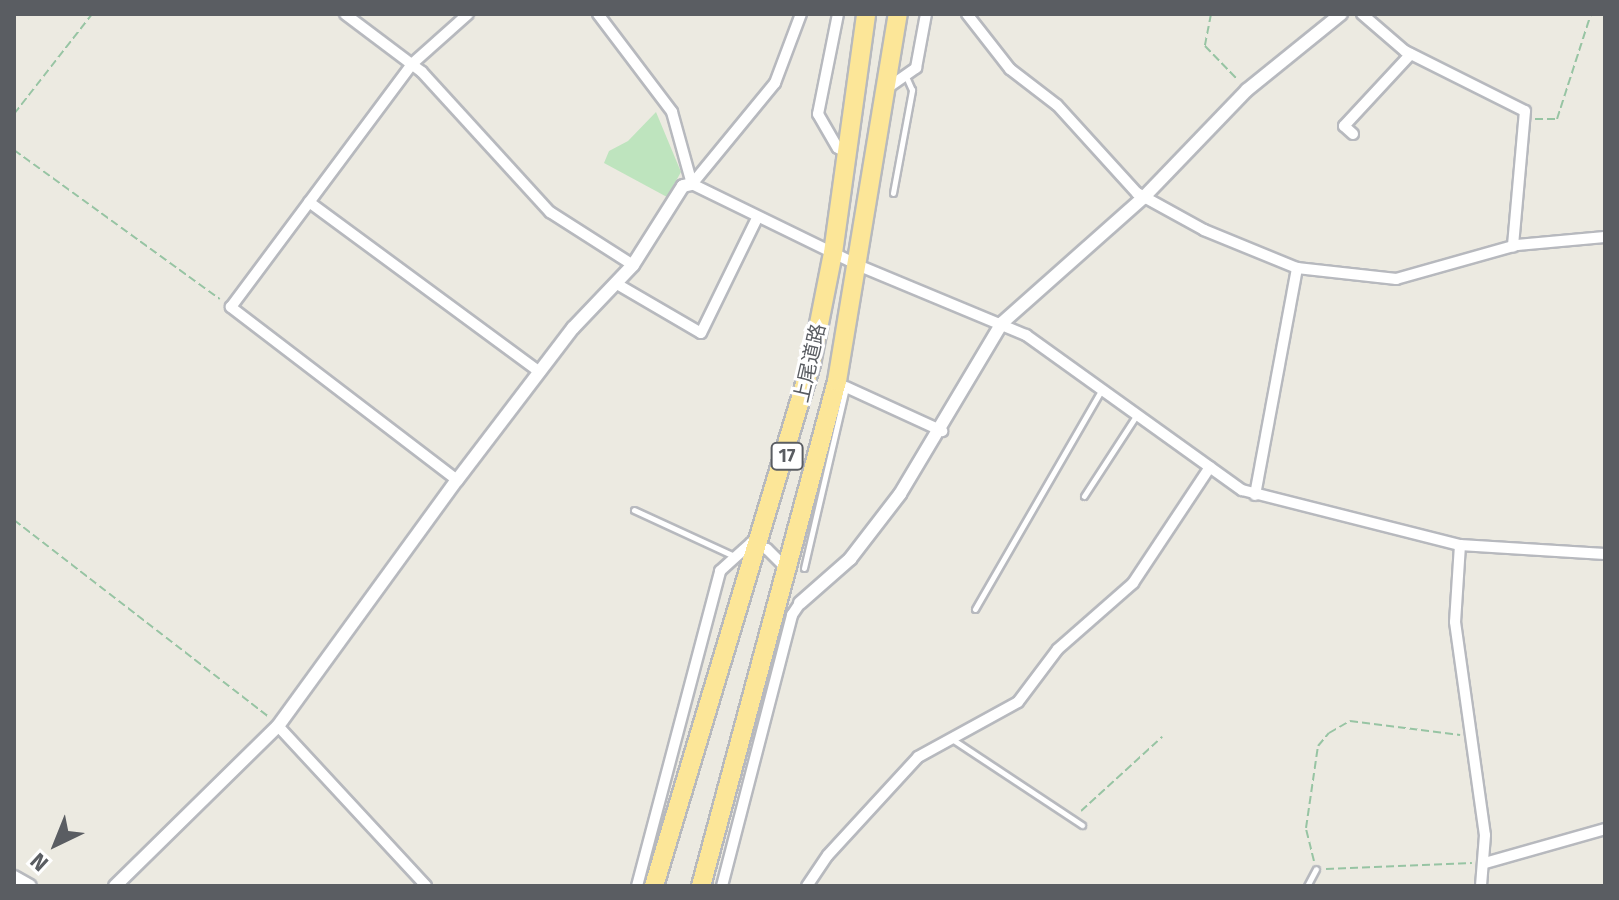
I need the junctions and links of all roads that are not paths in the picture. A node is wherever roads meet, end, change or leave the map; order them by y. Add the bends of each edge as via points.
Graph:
1 (345, 14) edge
2 (468, 14) edge
3 (598, 14) edge
4 (801, 14) edge
5 (838, 14) edge
6 (866, 14) edge
7 (898, 14) edge
8 (926, 14) edge
9 (967, 14) edge
10 (1341, 14) edge
11 (1362, 14) edge
12 (1411, 54) junction
13 (412, 64) junction
14 (907, 79) junction
15 (886, 89) junction
16 (1353, 134) dead end
17 (847, 153) junction
18 (692, 184) junction
19 (893, 193) dead end
20 (1143, 198) junction
21 (309, 202) junction
22 (757, 218) junction
23 (1605, 237) edge
24 (1513, 246) junction
25 (833, 253) junction
26 (633, 265) junction
27 (860, 266) junction
28 (1297, 268) junction
29 (617, 284) junction
30 (1002, 323) junction
31 (540, 372) junction
32 (841, 384) junction
33 (1102, 389) junction
34 (1137, 415) junction
35 (942, 431) junction
36 (1210, 467) junction
37 (457, 480) junction
38 (1255, 495) junction
39 (1084, 496) dead end
40 (634, 510) dead end
41 (760, 545) junction
42 (1460, 545) junction
43 (1605, 554) edge
44 (732, 555) junction
45 (796, 570) junction
46 (800, 603) joint
47 (975, 609) dead end
48 (278, 726) junction
49 (951, 738) junction
50 (1082, 825) dead end
51 (1605, 829) edge
52 (1485, 863) junction
53 (1316, 869) road end
54 (14, 877) edge
55 (30, 886) edge
56 (115, 886) edge
57 (426, 886) edge
58 (637, 886) edge
59 (654, 886) edge
60 (701, 886) edge
61 (722, 886) edge
62 (807, 886) edge
63 (1307, 886) edge
64 (1481, 886) edge

1 - 13 street
2 - 13 street
3 - 18 street via 672,112
4 - 18 street via 775,83
5 - 17 street via 818,114 838,148
6 - 17 highway, 上尾道路 / 17
7 - 15 highway, 上尾道路 / 17
8 - 14 street via 916,68
9 - 20 street via 1010,69 1057,105
10 - 20 street via 1247,90
11 - 12 street
12 - 16 street via 1344,126
12 - 24 street via 1522,106 1526,119 1520,135
13 - 21 street
13 - 26 street via 550,212
14 - 15 street
14 - 19 lane via 912,90
15 - 27 highway, 上尾道路 / 17
17 - 25 highway, 上尾道路 / 17
18 - 22 street
18 - 26 street via 683,186
20 - 28 street
20 - 30 street
21 - 31 street
21 - 37 street via 231,307
22 - 25 street
22 - 29 street via 701,333
23 - 24 street
24 - 28 street via 1396,279
25 - 27 street
25 - 41 highway, 上尾道路 / 17 via 811,364
26 - 29 street
27 - 30 street
27 - 32 highway, 上尾道路 / 17
28 - 38 street
29 - 31 street via 573,328
30 - 33 street
30 - 35 street
31 - 37 street
32 - 35 street
32 - 45 highway, 上尾道路 / 17
33 - 34 street
33 - 47 lane
34 - 36 street
34 - 39 lane
35 - 46 street via 850,559
36 - 38 street
36 - 49 street via 1133,583 1058,649 1018,702
37 - 48 street
38 - 42 street
40 - 44 lane
41 - 44 street via 751,543
41 - 45 street
41 - 59 highway, 上尾道路 / 17 via 726,637
42 - 43 street
42 - 52 street via 1455,622
44 - 58 street via 720,571
45 - 60 highway, 上尾道路 / 17
46 - 61 street via 792,615
48 - 56 street
48 - 57 street
49 - 50 lane
49 - 62 street via 918,757
51 - 52 street
52 - 64 street
53 - 63 lane
54 - 55 street

